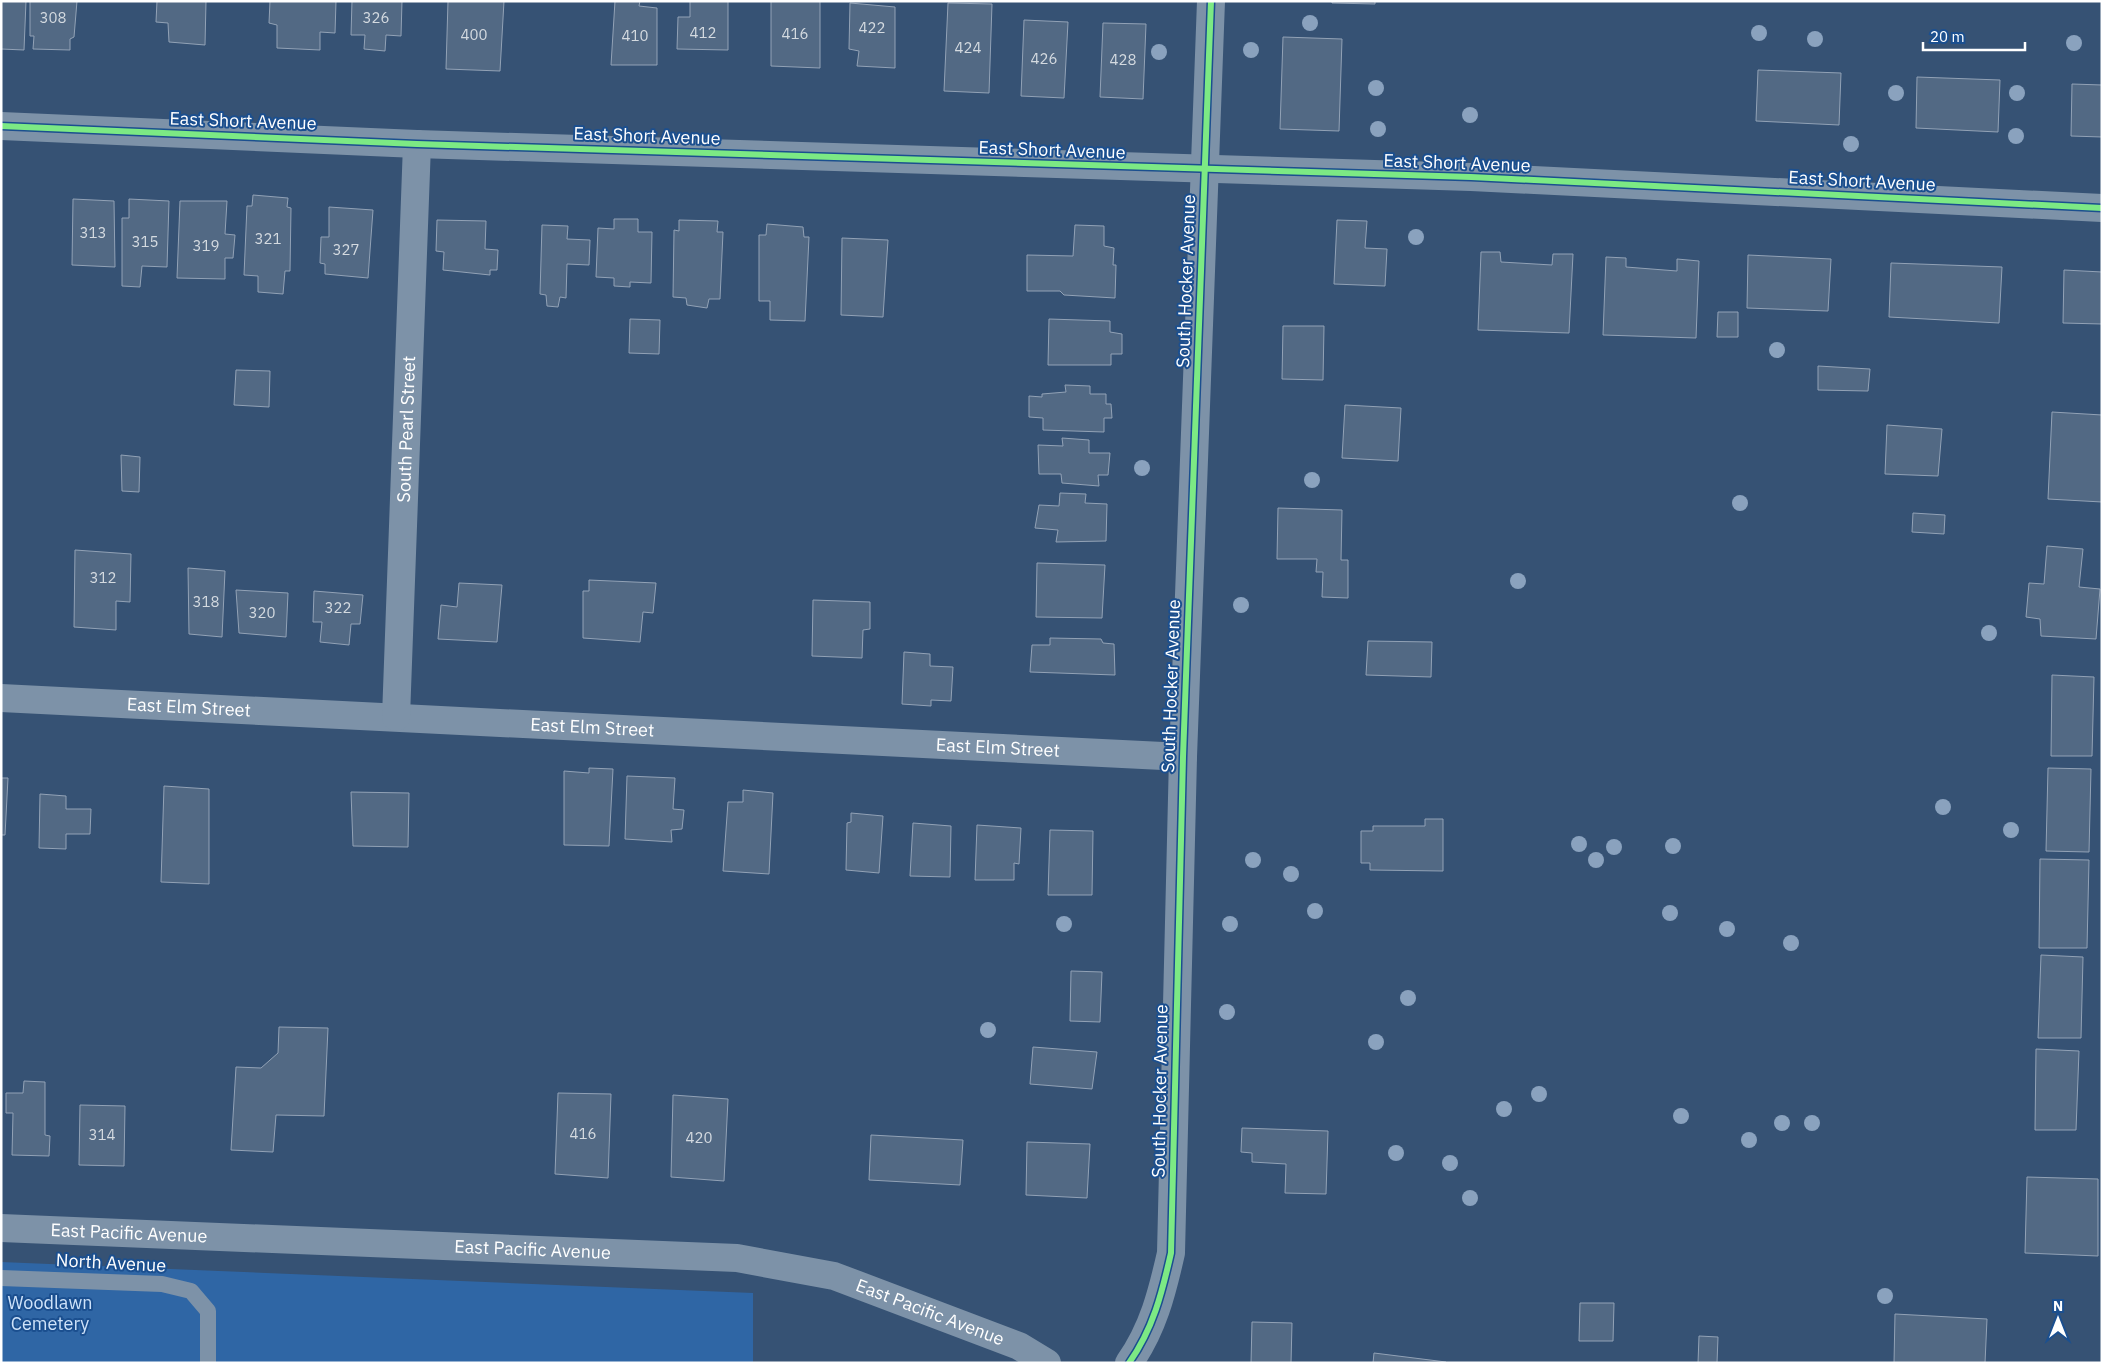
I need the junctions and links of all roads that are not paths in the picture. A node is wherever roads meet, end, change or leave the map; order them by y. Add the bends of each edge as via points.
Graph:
1 (1211, 1) edge
2 (1, 126) edge
3 (416, 144) junction
4 (1205, 170) junction
5 (2102, 208) edge
6 (1, 698) edge
7 (396, 717) junction
8 (1183, 757) junction
9 (1, 1228) edge
10 (1, 1278) edge
11 (208, 1363) edge
12 (1047, 1363) edge
13 (1129, 1363) edge

1 - 4 street, South Hocker Avenue
2 - 3 street, East Short Avenue
3 - 4 street, East Short Avenue
3 - 7 street, South Pearl Street
4 - 5 street, East Short Avenue via 1471,177
4 - 8 street, South Hocker Avenue
6 - 7 street, East Elm Street
7 - 8 street, East Elm Street
8 - 13 street, South Hocker Avenue via 1171,1253 1159,1304 1141,1346
9 - 12 street, East Pacific Avenue via 736,1258 834,1276 1019,1346
10 - 11 lane, North Avenue via 162,1284 191,1291 208,1311

